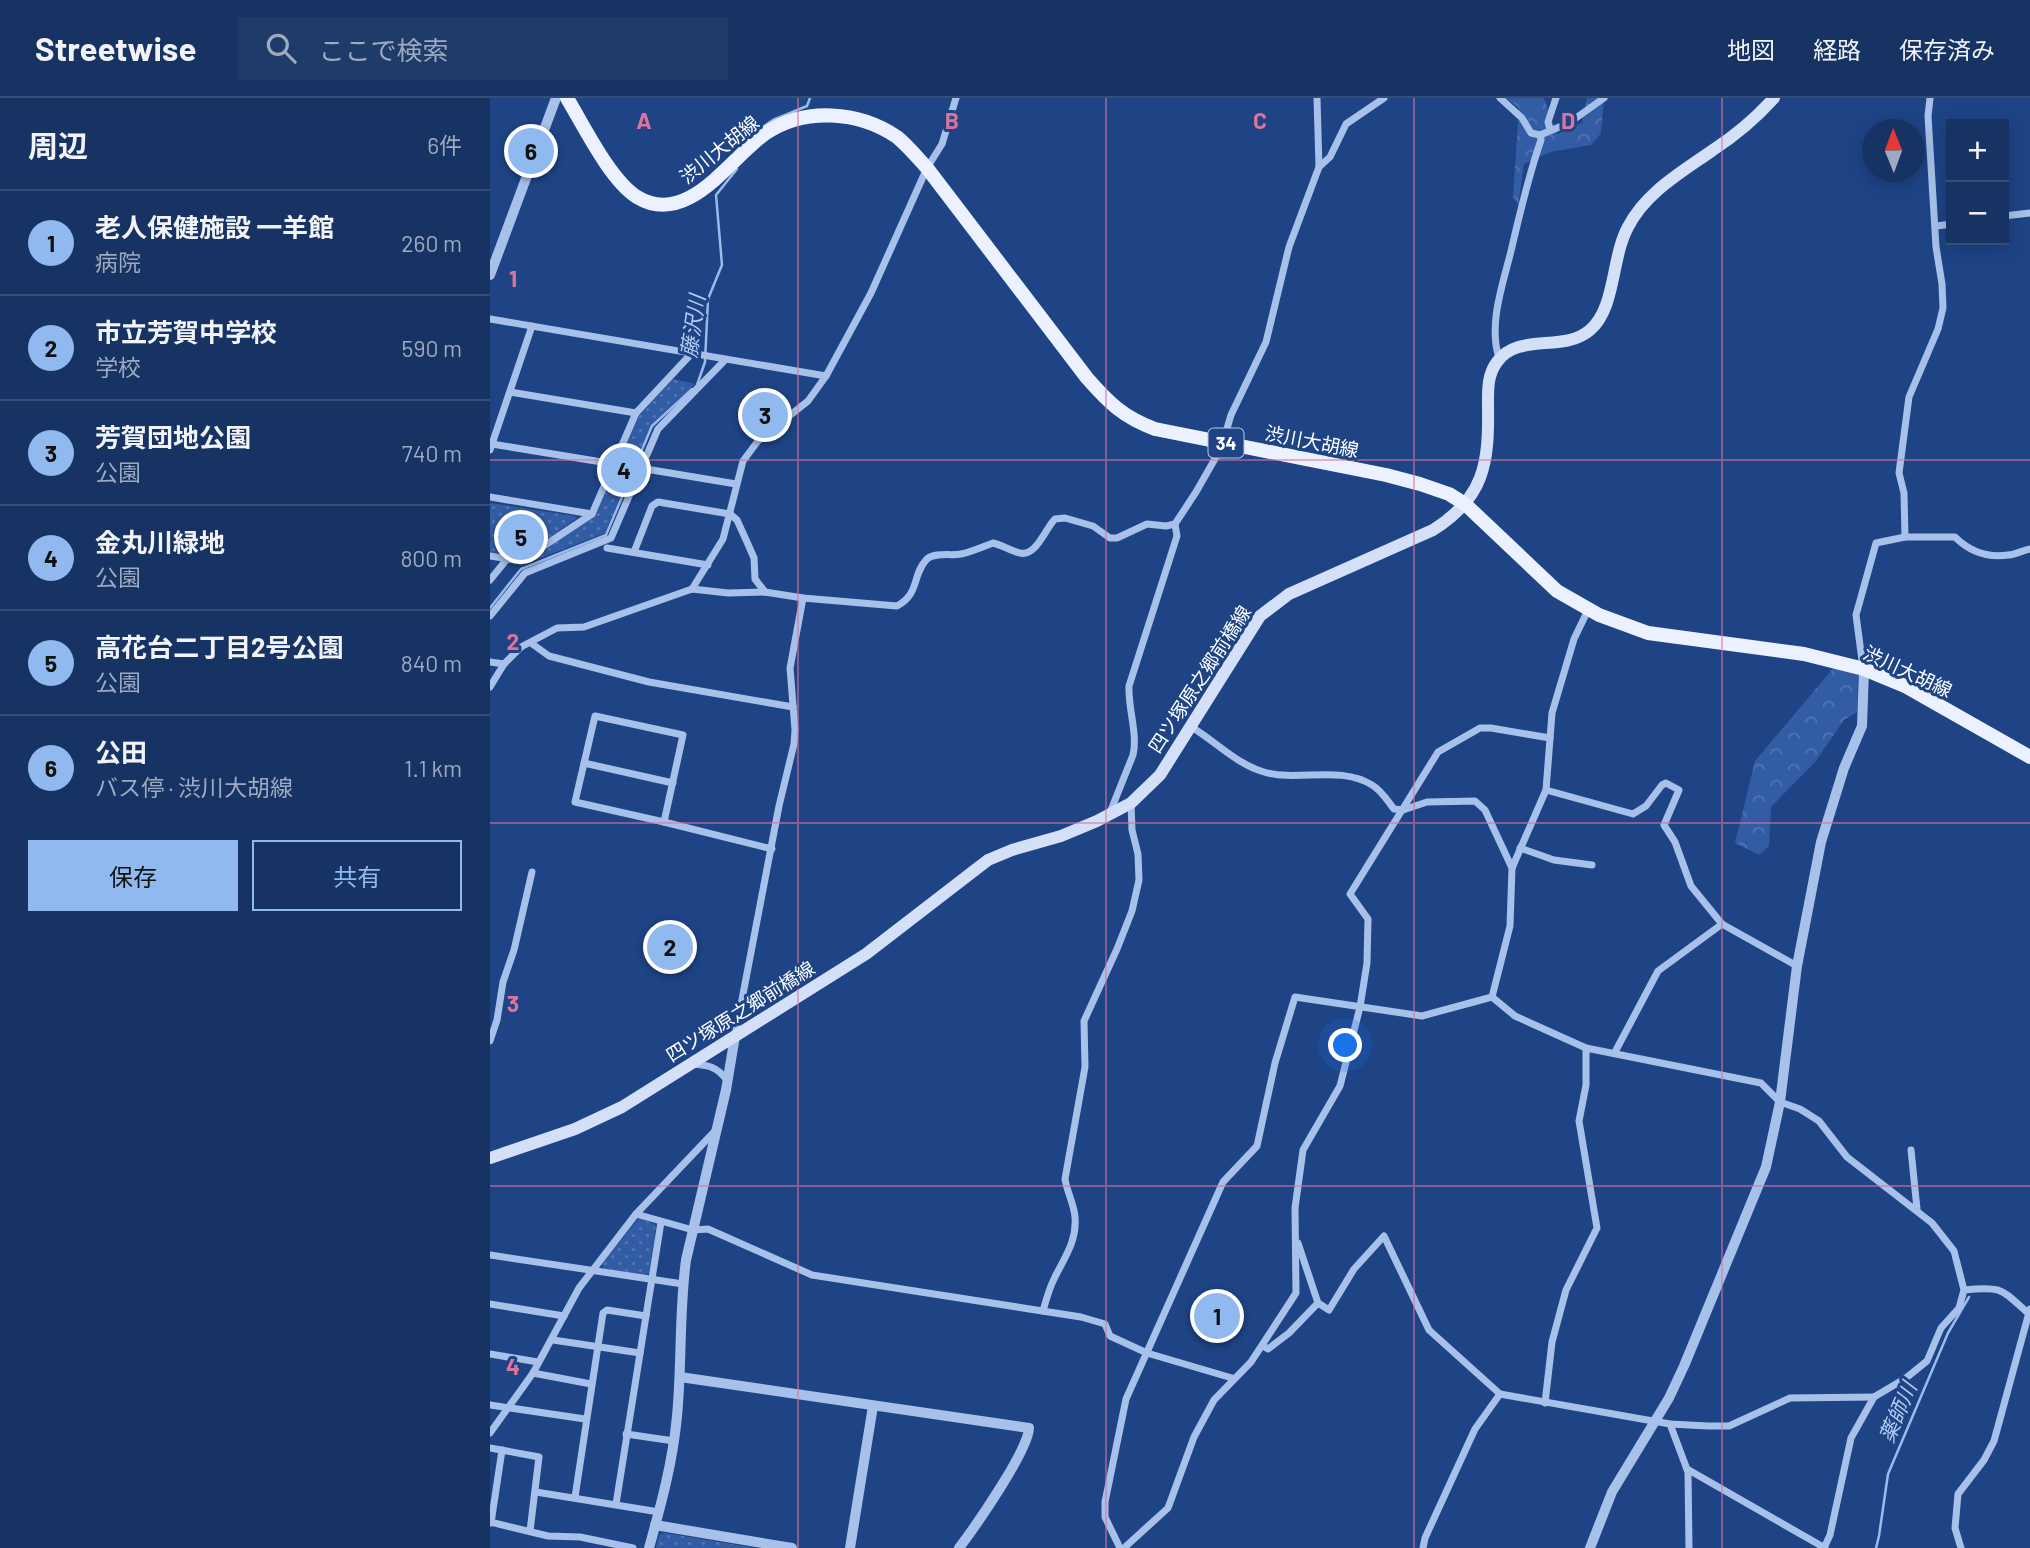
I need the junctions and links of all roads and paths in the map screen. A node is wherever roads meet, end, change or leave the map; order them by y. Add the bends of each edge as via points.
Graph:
1 (556, 98) edge
2 (567, 98) edge
3 (956, 98) edge
4 (1317, 98) edge
5 (1384, 98) edge
6 (1500, 98) edge
7 (1556, 98) edge
8 (1604, 98) edge
9 (1774, 98) edge
10 (1930, 98) edge
11 (1550, 129) junction
12 (1540, 135) junction
13 (1319, 167) junction
14 (927, 168) junction
15 (2030, 213) edge
16 (2009, 215) edge
17 (1946, 225) edge
18 (1937, 226) junction
19 (490, 275) edge
20 (490, 319) edge
21 (532, 326) junction
22 (692, 353) junction
23 (1499, 358) junction
24 (725, 360) junction
25 (826, 376) junction
26 (510, 392) junction
27 (636, 413) junction
28 (1223, 442) junction
29 (491, 447) edge
30 (614, 464) junction
31 (640, 468) junction
32 (736, 484) junction
33 (490, 497) edge
34 (1465, 504) junction
35 (592, 514) junction
36 (730, 514) junction
37 (1175, 524) junction
38 (1905, 537) junction
39 (607, 548) dead end
40 (2030, 549) edge
41 (634, 552) junction
42 (490, 556) edge
43 (507, 559) junction
44 (708, 565) junction
45 (490, 580) edge
46 (692, 589) junction
47 (765, 592) junction
48 (803, 598) junction
49 (1588, 610) junction
50 (490, 616) edge
51 (531, 643) junction
52 (490, 662) edge
53 (504, 664) junction
54 (1864, 669) junction
55 (490, 687) edge
56 (793, 706) junction
57 (1190, 726) junction
58 (1550, 738) junction
59 (2030, 757) edge
60 (584, 763) junction
61 (673, 783) junction
62 (1546, 790) junction
63 (1131, 803) junction
64 (1403, 810) junction
65 (1108, 816) junction
66 (664, 822) junction
67 (1520, 848) junction
68 (772, 849) junction
69 (1592, 865) dead end
70 (1511, 868) junction
71 (532, 872) dead end
72 (1722, 924) junction
73 (1797, 966) junction
74 (1492, 997) junction
75 (1360, 1007) junction
76 (494, 1019) edge
77 (734, 1036) junction
78 (490, 1041) edge
79 (1586, 1048) junction
80 (1615, 1052) junction
81 (691, 1063) junction
82 (727, 1080) junction
83 (1780, 1101) junction
84 (716, 1130) junction
85 (1911, 1150) dead end
86 (490, 1158) edge
87 (1917, 1209) junction
88 (636, 1214) junction
89 (661, 1222) junction
90 (693, 1230) junction
91 (1296, 1233) junction
92 (490, 1255) edge
93 (591, 1270) junction
94 (650, 1280) junction
95 (683, 1284) junction
96 (1964, 1290) junction
97 (1318, 1303) junction
98 (490, 1304) edge
99 (1043, 1311) junction
100 (2029, 1312) edge
101 (564, 1316) junction
102 (646, 1317) junction
103 (553, 1340) junction
104 (1263, 1346) junction
105 (596, 1347) junction
106 (640, 1353) junction
107 (1147, 1353) junction
108 (490, 1354) edge
109 (538, 1362) junction
110 (533, 1373) junction
111 (680, 1377) junction
112 (1232, 1378) junction
113 (591, 1384) junction
114 (1500, 1394) junction
115 (1874, 1397) junction
116 (1545, 1403) junction
117 (490, 1405) edge
118 (873, 1406) junction
119 (508, 1408) junction
120 (585, 1419) junction
121 (1654, 1421) junction
122 (1670, 1424) junction
123 (490, 1433) edge
124 (626, 1434) junction
125 (674, 1441) junction
126 (490, 1448) edge
127 (502, 1450) junction
128 (1687, 1469) junction
129 (536, 1492) junction
130 (575, 1497) junction
131 (616, 1504) junction
132 (659, 1512) junction
133 (491, 1522) edge
134 (655, 1525) junction
135 (530, 1531) junction
136 (597, 1544) edge
137 (633, 1548) edge
138 (649, 1548) edge
139 (792, 1548) edge
140 (850, 1548) edge
141 (959, 1548) edge
142 (1122, 1548) edge
143 (1423, 1548) edge
144 (1590, 1548) edge
145 (1689, 1548) edge
146 (1825, 1548) edge
147 (1961, 1548) edge

1 - 19 street
2 - 14 main road, 渋川大胡線 / 34 via 622,185 638,198 658,204 690,199 764,134 816,116 851,118 884,130 910,148
3 - 14 street via 942,144
4 - 13 street
5 - 13 street via 1346,124 1330,157
6 - 12 street via 1531,133
7 - 11 street
8 - 11 street via 1569,123
9 - 23 main road via 1745,127 1658,190 1637,213 1620,243 1608,300 1598,323 1573,339 1523,346
10 - 18 street
11 - 12 street
12 - 23 street via 1496,315
13 - 28 street via 1289,247 1266,342
14 - 25 street via 872,293
14 - 28 main road, 渋川大胡線 / 34 via 1112,405 1128,418 1155,429
15 - 16 street
17 - 18 street
18 - 38 street via 1943,308 1909,397 1899,473
20 - 21 street
21 - 22 street
21 - 26 street
22 - 24 street
22 - 27 street
23 - 34 main road, 四ツ塚原之郷前橋線 via 1491,369 1488,387 1482,477
24 - 25 street
24 - 31 street via 659,429
25 - 32 street via 808,401 758,441 743,461
26 - 27 street
26 - 29 street
27 - 30 street
28 - 34 main road, 渋川大胡線 / 34 via 1420,484
28 - 37 street
29 - 30 street
30 - 35 street
31 - 32 street
31 - 50 street via 611,538 525,573
32 - 36 street
33 - 35 street
34 - 49 main road, 渋川大胡線 / 34 via 1558,591
34 - 57 main road, 四ツ塚原之郷前橋線 via 1433,530 1277,602 1250,630
35 - 43 street via 522,561
36 - 41 street via 658,502 652,506
36 - 44 street via 723,540
36 - 47 street via 747,542 755,579
37 - 48 street via 1147,524 1110,538 1093,526 1055,519 1026,553 993,543 927,559 912,593 897,606
37 - 65 street via 1177,536 1129,686 1133,755
38 - 40 street via 1955,537 1987,555
38 - 54 street via 1876,543 1856,615
39 - 41 street
41 - 44 street
42 - 43 street
43 - 45 street
44 - 46 street
46 - 47 street
46 - 51 street via 584,627 557,628
47 - 48 street
48 - 56 street via 789,668
49 - 54 main road, 渋川大胡線 / 34 via 1648,633 1804,654
49 - 58 street via 1574,639 1552,713
51 - 53 street
51 - 56 street via 550,656 649,682
52 - 53 street
53 - 55 street
54 - 59 main road, 渋川大胡線 / 34 via 1905,686
54 - 73 street via 1862,726 1821,842
56 - 68 street via 794,744
57 - 63 main road, 四ツ塚原之郷前橋線 via 1160,775
57 - 64 street via 1255,769 1353,778 1373,785 1394,809
58 - 62 street
58 - 64 street via 1480,728 1438,752
60 - 61 street
60 - 61 street via 596,716 683,735
60 - 66 street via 575,802
61 - 66 street
62 - 67 street
62 - 72 street via 1633,814 1646,806 1662,785 1679,790 1664,825 1691,886
63 - 65 main road, 四ツ塚原之郷前橋線
63 - 99 street via 1139,880 1132,911 1084,1021 1084,1067 1065,1179 1074,1226 1069,1253
64 - 70 street via 1427,802 1475,801 1485,810
64 - 75 street via 1350,894 1368,919
65 - 77 main road, 四ツ塚原之郷前橋線 via 988,860 866,954
66 - 68 street
67 - 69 street via 1554,860
67 - 70 street
68 - 77 street
70 - 74 street via 1510,926
71 - 76 street
72 - 73 street
72 - 80 street via 1658,971
73 - 83 street
74 - 75 street via 1422,1016
74 - 79 street via 1515,1016
75 - 91 street via 1340,1086 1303,1150
75 - 107 street via 1295,997 1257,1146 1223,1182
76 - 78 street
77 - 81 main road, 四ツ塚原之郷前橋線
77 - 82 street
79 - 80 street
79 - 116 street via 1586,1085 1579,1121 1597,1228 1566,1290 1552,1342
80 - 83 street via 1761,1083
81 - 82 street via 710,1065
81 - 86 main road, 四ツ塚原之郷前橋線 via 597,1120
82 - 84 street
83 - 87 street via 1819,1121 1847,1157
83 - 121 street via 1766,1167 1684,1366
84 - 88 street
84 - 90 street
85 - 87 street
87 - 96 street via 1954,1251
88 - 89 street
88 - 93 street
89 - 90 street
89 - 94 street
90 - 95 street
90 - 99 street via 708,1229 812,1275
91 - 97 street
91 - 104 street via 1296,1293
92 - 93 street
93 - 94 street
93 - 101 street
94 - 95 street
94 - 102 street
95 - 111 street
96 - 100 street via 2000,1290
96 - 115 street via 1959,1308 1941,1328 1927,1361
97 - 104 street via 1289,1333 1268,1349
97 - 114 street via 1329,1310 1354,1269 1384,1236 1429,1330
98 - 101 street
99 - 107 street via 1105,1324 1110,1336
100 - 147 street via 1994,1441 1958,1494 1955,1528
101 - 103 street
102 - 105 street via 607,1310
102 - 106 street
103 - 105 street
103 - 109 street
104 - 112 street
105 - 106 street
105 - 113 street
106 - 124 street
107 - 112 street
107 - 142 street via 1126,1399 1105,1502 1105,1517
108 - 109 street
109 - 110 street
110 - 113 street
110 - 119 street
111 - 118 street
111 - 125 street
112 - 142 street via 1213,1400 1194,1437 1168,1508
113 - 120 street
114 - 116 street
114 - 143 street via 1475,1429
115 - 122 street via 1790,1398 1729,1426
115 - 146 street via 1852,1438
116 - 121 street
117 - 119 street
118 - 140 street
118 - 141 street via 1029,1428 1006,1477
119 - 120 street
119 - 123 street
120 - 130 street
121 - 122 street
121 - 144 street via 1612,1492
122 - 128 street
124 - 125 street
124 - 131 street
125 - 132 street
126 - 127 street
127 - 129 street via 539,1457
127 - 133 street
128 - 145 street
128 - 146 street
129 - 130 street
129 - 135 street
130 - 131 street
131 - 132 street
132 - 134 street
133 - 135 street
134 - 138 street
134 - 139 street
135 - 136 street
136 - 137 street

